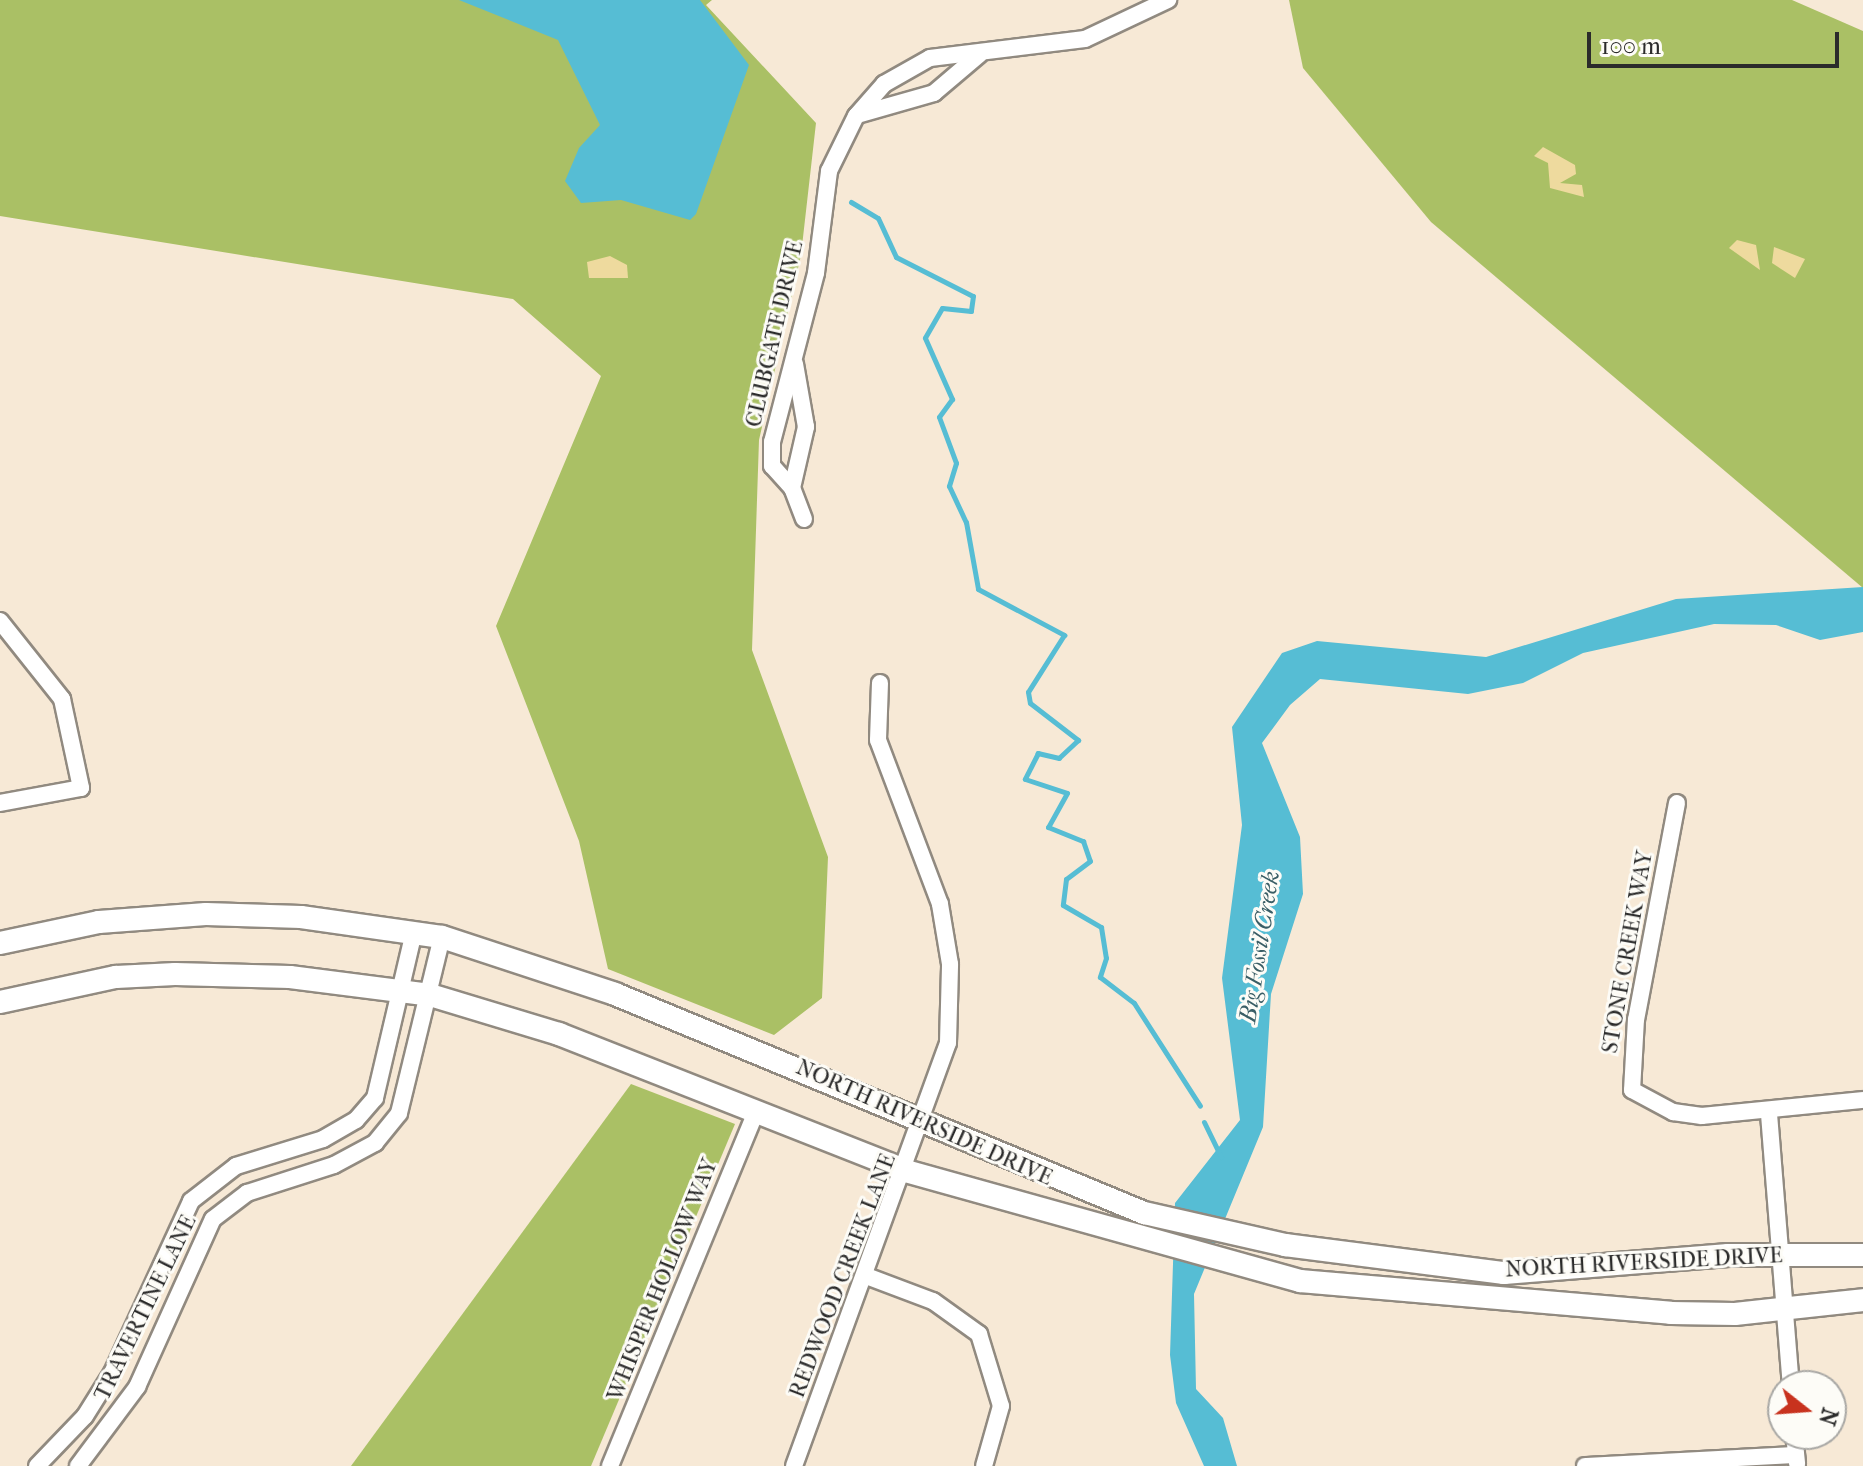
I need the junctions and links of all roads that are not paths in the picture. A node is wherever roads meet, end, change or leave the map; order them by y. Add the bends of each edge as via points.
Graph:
1 (1168, 0) edge
2 (980, 54) junction
3 (856, 116) junction
4 (795, 364) junction
5 (792, 488) junction
6 (804, 519) dead end
7 (0, 621) edge
8 (880, 683) dead end
9 (0, 803) edge
10 (1677, 803) dead end
11 (414, 932) junction
12 (442, 937) junction
13 (0, 943) edge
14 (401, 991) junction
15 (430, 995) junction
16 (0, 1002) edge
17 (1863, 1100) edge
18 (757, 1110) junction
19 (1769, 1114) junction
20 (926, 1120) junction
21 (906, 1171) junction
22 (1780, 1254) junction
23 (1863, 1255) edge
24 (869, 1277) junction
25 (1863, 1300) edge
26 (1785, 1306) junction
27 (1790, 1370) edge
28 (1797, 1460) edge
29 (37, 1466) edge
30 (78, 1466) edge
31 (610, 1466) edge
32 (794, 1466) edge
33 (984, 1466) edge
34 (1585, 1466) edge

1 - 2 street, CLUBGATE DRIVE via 1085,39
2 - 3 street via 934,93
2 - 3 street, CLUBGATE DRIVE via 930,58 884,84
3 - 4 street, CLUBGATE DRIVE via 829,171
4 - 5 street via 806,427
4 - 5 street, CLUBGATE DRIVE via 772,442 777,480
5 - 6 street, CLUBGATE DRIVE
7 - 9 street via 62,699 81,788
8 - 20 street, REDWOOD CREEK LANE via 878,740 940,904 950,964 948,1043
10 - 19 street, STONE CREEK WAY via 1630,1061 1632,1090 1650,1095 1673,1112
11 - 12 main road, NORTH RIVERSIDE DRIVE
11 - 13 main road, NORTH RIVERSIDE DRIVE via 206,914 99,922
11 - 14 street, TRAVERTINE LANE
12 - 15 street, TRAVERTINE LANE
12 - 20 main road, NORTH RIVERSIDE DRIVE via 615,994
14 - 15 main road, NORTH RIVERSIDE DRIVE
14 - 16 main road, NORTH RIVERSIDE DRIVE via 175,974 116,977
14 - 29 street, TRAVERTINE LANE via 375,1098 356,1120 323,1139 236,1166 191,1201 112,1373 85,1416
15 - 18 main road, NORTH RIVERSIDE DRIVE via 559,1034
15 - 30 street, TRAVERTINE LANE via 399,1113 361,1150 247,1193 213,1219 137,1387
17 - 19 street
18 - 21 main road, NORTH RIVERSIDE DRIVE
18 - 31 street, WHISPER HOLLOW WAY
19 - 22 street
20 - 21 street, REDWOOD CREEK LANE
20 - 22 main road, NORTH RIVERSIDE DRIVE via 1017,1165 1156,1217 1262,1239 1504,1273
21 - 24 street, REDWOOD CREEK LANE
21 - 26 main road, NORTH RIVERSIDE DRIVE via 1256,1270 1463,1299 1735,1314
22 - 23 main road, NORTH RIVERSIDE DRIVE
22 - 26 street
24 - 32 street, REDWOOD CREEK LANE
24 - 33 street via 933,1301 979,1334 1001,1406
25 - 26 main road, NORTH RIVERSIDE DRIVE
26 - 27 street
28 - 34 street

